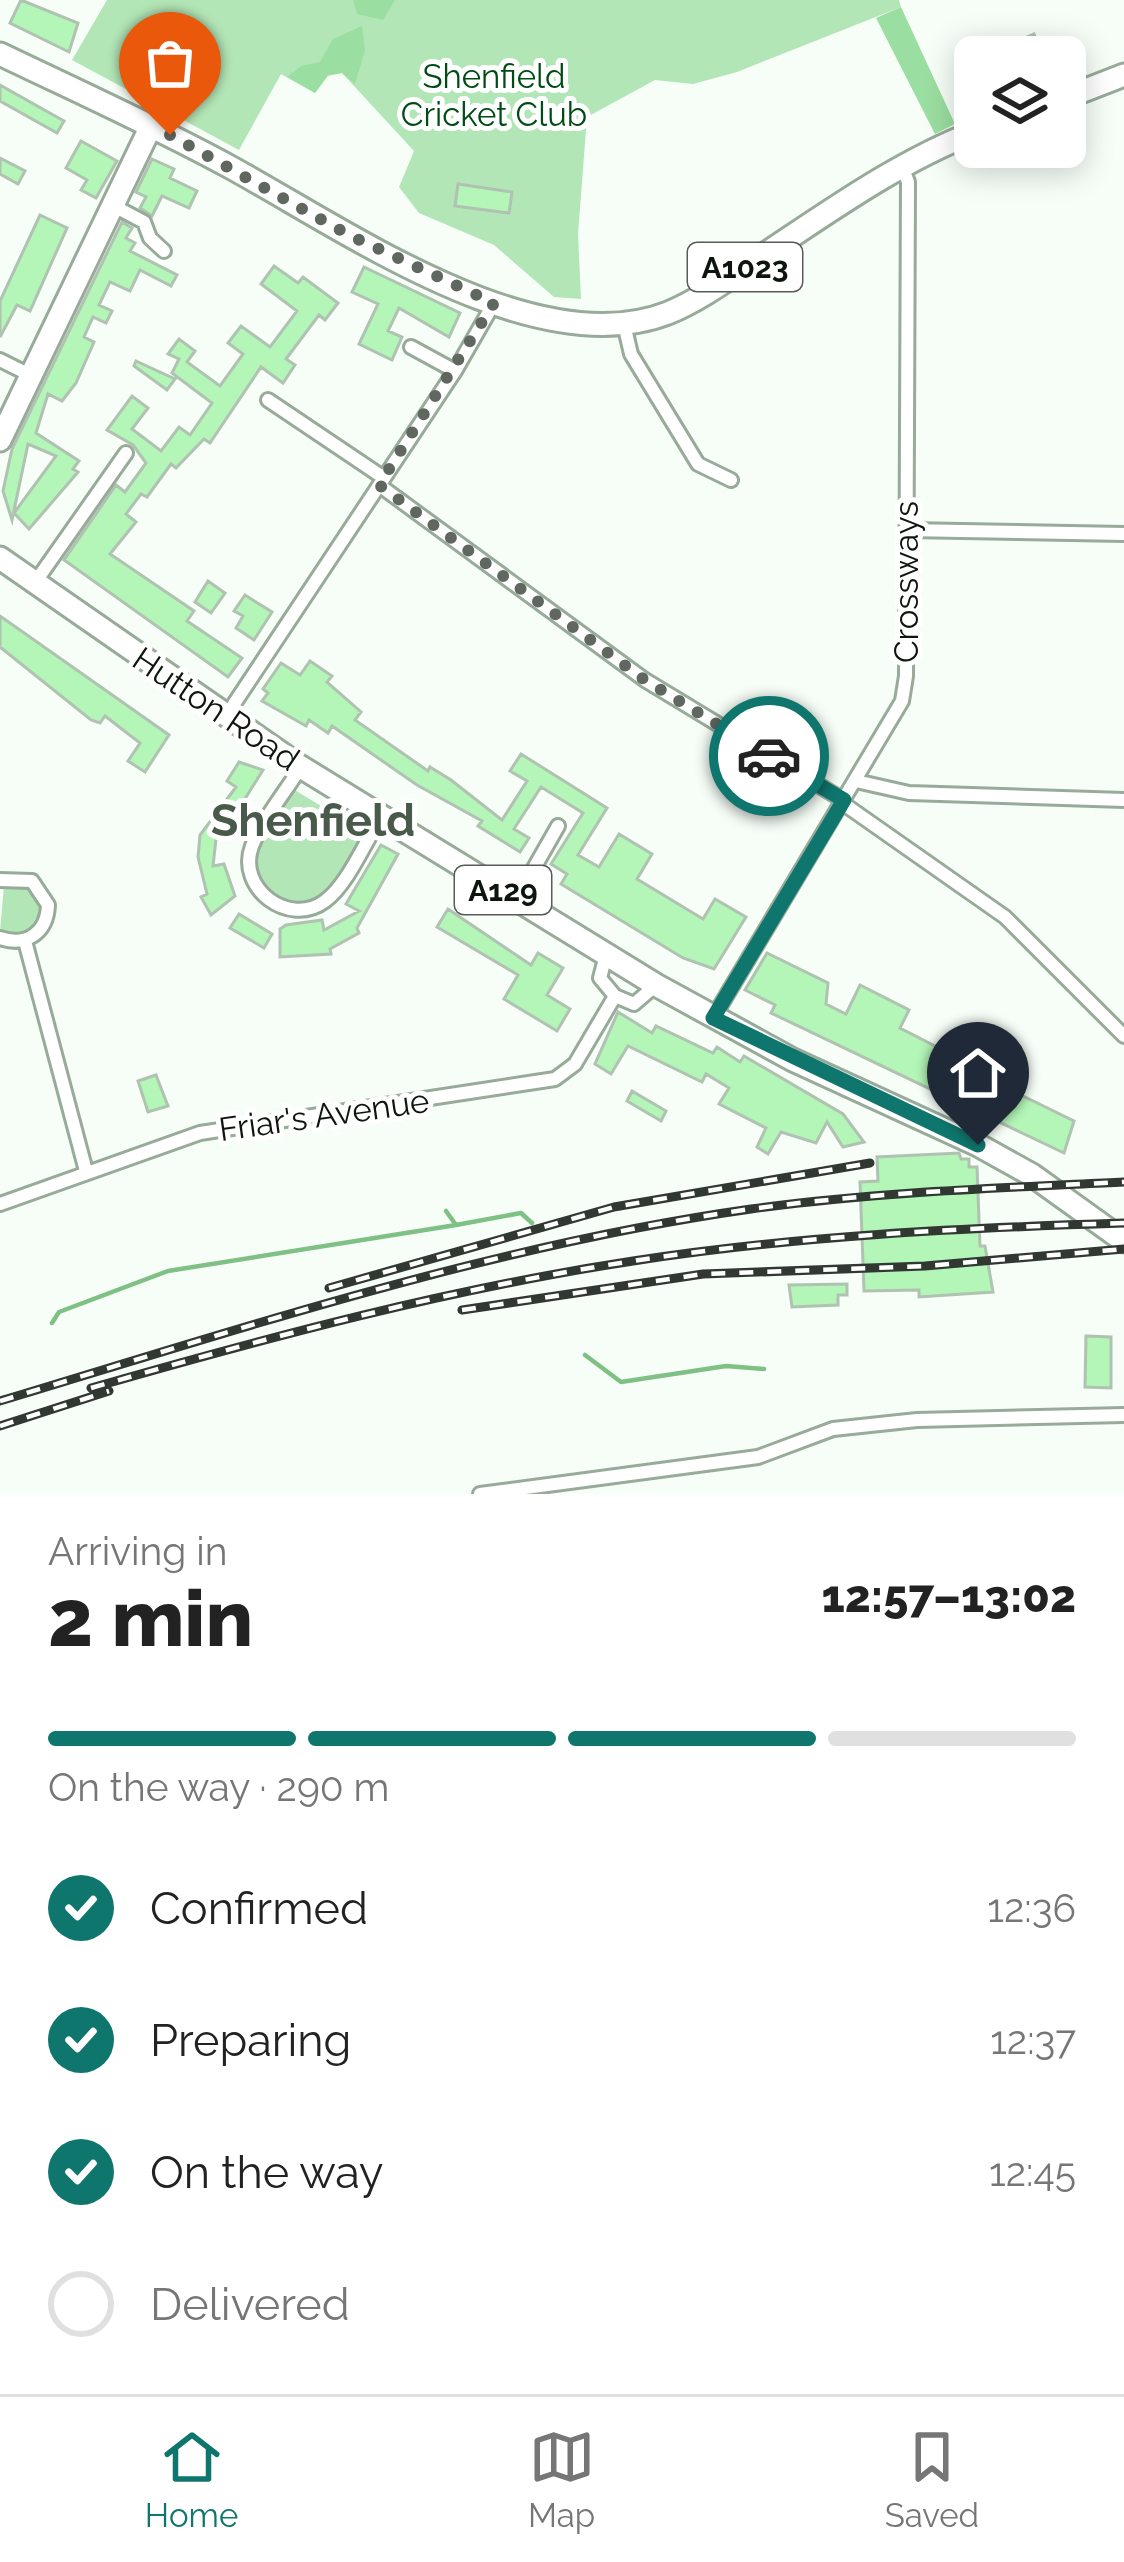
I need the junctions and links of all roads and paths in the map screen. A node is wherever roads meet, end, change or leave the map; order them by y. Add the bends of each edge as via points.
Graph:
1 (0, 54) edge
2 (1124, 75) edge
3 (1086, 90) edge
4 (151, 126) junction
5 (954, 142) edge
6 (902, 166) junction
7 (110, 204) junction
8 (164, 251) dead end
9 (494, 303) junction
10 (624, 324) junction
11 (411, 347) dead end
12 (0, 360) edge
13 (454, 371) junction
14 (28, 374) junction
15 (268, 400) dead end
16 (0, 440) edge
17 (125, 453) dead end
18 (731, 481) dead end
19 (381, 482) junction
20 (906, 530) junction
21 (1124, 535) edge
22 (0, 558) edge
23 (33, 585) junction
24 (225, 717) junction
25 (301, 767) junction
26 (856, 782) junction
27 (1124, 800) edge
28 (843, 801) junction
29 (381, 817) junction
30 (558, 826) dead end
31 (0, 880) edge
32 (517, 898) junction
33 (0, 938) edge
34 (25, 941) junction
35 (606, 955) junction
36 (656, 985) junction
37 (615, 996) junction
38 (713, 1018) junction
39 (1124, 1036) edge
40 (86, 1171) junction
41 (0, 1204) edge
42 (1124, 1241) edge
43 (1124, 1415) edge
44 (480, 1494) edge

1 - 4 main road, A1023
2 - 3 main road
4 - 7 main road
4 - 9 main road, A1023 via 349,235
5 - 6 main road, A1023
6 - 10 main road, A1023 via 698,298
6 - 20 street, Crossways
7 - 8 street via 144,222
7 - 14 main road
9 - 10 main road, A1023 via 554,320
9 - 13 street
10 - 18 street via 631,354 698,464
11 - 13 street
12 - 14 street
13 - 19 street
14 - 16 main road
15 - 19 street
17 - 23 street
19 - 24 street
19 - 28 street via 645,680
20 - 21 street
20 - 26 street, Crossways via 904,689
22 - 23 main road, Hutton Road / A129
23 - 24 main road, Hutton Road / A129
24 - 25 main road, Hutton Road / A129
25 - 29 main road, Hutton Road / A129
25 - 29 street via 251,849 250,871 276,906 296,911 330,898
26 - 27 street via 909,793
26 - 28 street, Crossways
28 - 38 street, Crossways
28 - 39 street via 1005,917
29 - 32 main road, Hutton Road / A129
30 - 32 street
31 - 34 street via 22,877 45,896 45,923
32 - 35 main road, Hutton Road / A129
33 - 34 street
34 - 40 street
35 - 36 main road, Hutton Road / A129
35 - 37 street via 600,978
36 - 37 street via 634,1004
36 - 38 main road, Hutton Road / A129
37 - 40 street, Friar's Avenue via 575,1064 543,1084 200,1133
38 - 42 main road, Hutton Road / A129 via 978,1145
40 - 41 street, Friar's Avenue
43 - 44 street via 833,1429 758,1456

